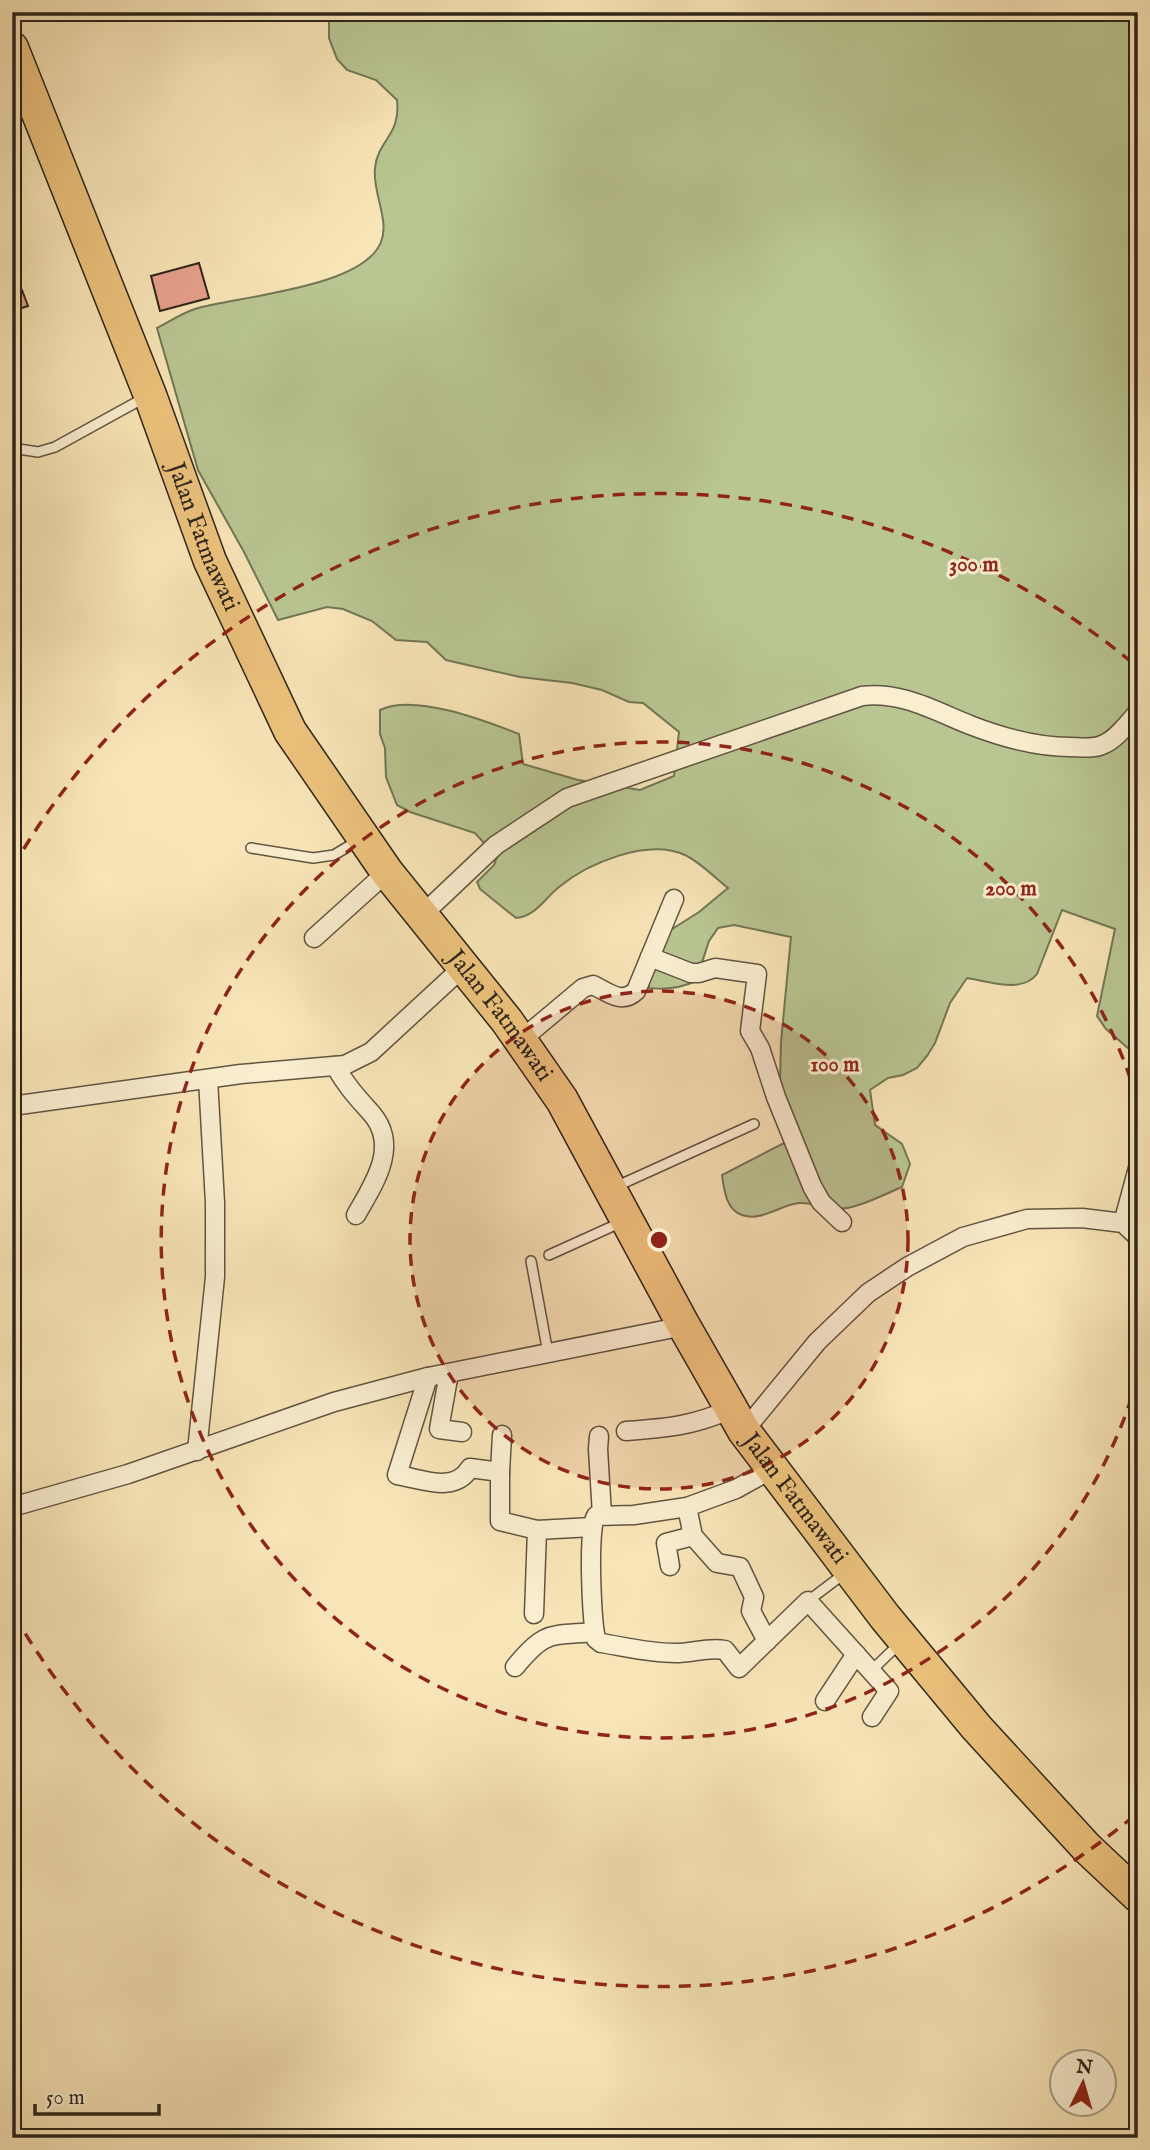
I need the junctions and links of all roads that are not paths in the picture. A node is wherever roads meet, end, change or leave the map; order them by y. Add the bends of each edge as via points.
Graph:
1 (12, 48) edge
2 (150, 395) junction
3 (12, 448) edge
4 (1138, 712) edge
5 (363, 838) junction
6 (251, 848) dead end
7 (387, 872) junction
8 (674, 898) dead end
9 (421, 916) junction
10 (314, 938) dead end
11 (650, 957) junction
12 (463, 967) junction
13 (520, 1040) junction
14 (335, 1066) junction
15 (208, 1079) junction
16 (12, 1106) edge
17 (754, 1124) dead end
18 (1138, 1168) edge
19 (610, 1189) junction
20 (356, 1215) dead end
21 (627, 1220) junction
22 (842, 1222) dead end
23 (1122, 1223) junction
24 (1138, 1237) edge
25 (549, 1255) dead end
26 (531, 1261) dead end
27 (684, 1326) junction
28 (548, 1353) junction
29 (449, 1373) junction
30 (428, 1377) junction
31 (737, 1420) junction
32 (626, 1431) dead end
33 (462, 1432) dead end
34 (502, 1435) dead end
35 (599, 1436) dead end
36 (197, 1451) junction
37 (772, 1469) junction
38 (500, 1472) junction
39 (12, 1507) edge
40 (687, 1507) junction
41 (597, 1521) junction
42 (537, 1530) junction
43 (693, 1535) junction
44 (670, 1566) dead end
45 (849, 1570) junction
46 (808, 1601) junction
47 (534, 1614) dead end
48 (594, 1632) junction
49 (904, 1639) junction
50 (767, 1641) junction
51 (856, 1654) junction
52 (515, 1667) dead end
53 (871, 1671) junction
54 (825, 1701) dead end
55 (872, 1717) dead end
56 (1138, 1895) edge

1 - 2 highway, Jalan Fatmawati
2 - 3 lane via 55,447 38,452
2 - 5 highway, Jalan Fatmawati via 210,561 290,731
4 - 9 street via 1102,746 1053,747 985,730 902,697 862,696 567,798 496,845
5 - 6 lane via 334,855 313,858
5 - 7 highway, Jalan Fatmawati
7 - 9 highway, Jalan Fatmawati
7 - 10 street
8 - 11 street
9 - 12 highway, Jalan Fatmawati
11 - 13 street via 630,997 612,996 593,985 583,988
11 - 22 street via 691,973 715,968 757,974 750,1031 812,1186
12 - 13 highway, Jalan Fatmawati
12 - 14 street via 371,1052
13 - 19 highway, Jalan Fatmawati via 562,1100
14 - 15 street
14 - 20 street via 382,1135 383,1160
15 - 16 street
15 - 36 street via 215,1277
17 - 19 lane
18 - 23 street
19 - 21 highway, Jalan Fatmawati
21 - 25 lane
21 - 27 highway, Jalan Fatmawati
23 - 24 street
23 - 31 street via 1027,1219 963,1237 869,1293
26 - 28 lane
27 - 28 street
27 - 31 highway, Jalan Fatmawati
28 - 29 street
29 - 30 street
29 - 33 street via 439,1429
30 - 36 street via 334,1402
30 - 38 street via 397,1475 447,1484 458,1482 470,1468
31 - 32 street
31 - 37 highway, Jalan Fatmawati
34 - 38 street
35 - 41 street
36 - 39 street
37 - 40 street via 736,1489
37 - 45 highway, Jalan Fatmawati
38 - 42 street via 500,1521
40 - 41 street
40 - 43 street
41 - 42 street
41 - 48 street
42 - 47 street
43 - 44 street via 666,1543
43 - 50 street via 717,1563 740,1567 754,1597 751,1611
45 - 46 lane
45 - 49 highway, Jalan Fatmawati
46 - 50 street
46 - 51 street
48 - 50 street via 601,1643 644,1652 725,1650 739,1668
48 - 52 street via 546,1636
49 - 53 lane
49 - 56 highway, Jalan Fatmawati via 976,1728 1087,1848
51 - 53 street
51 - 54 street
53 - 55 street via 889,1691

